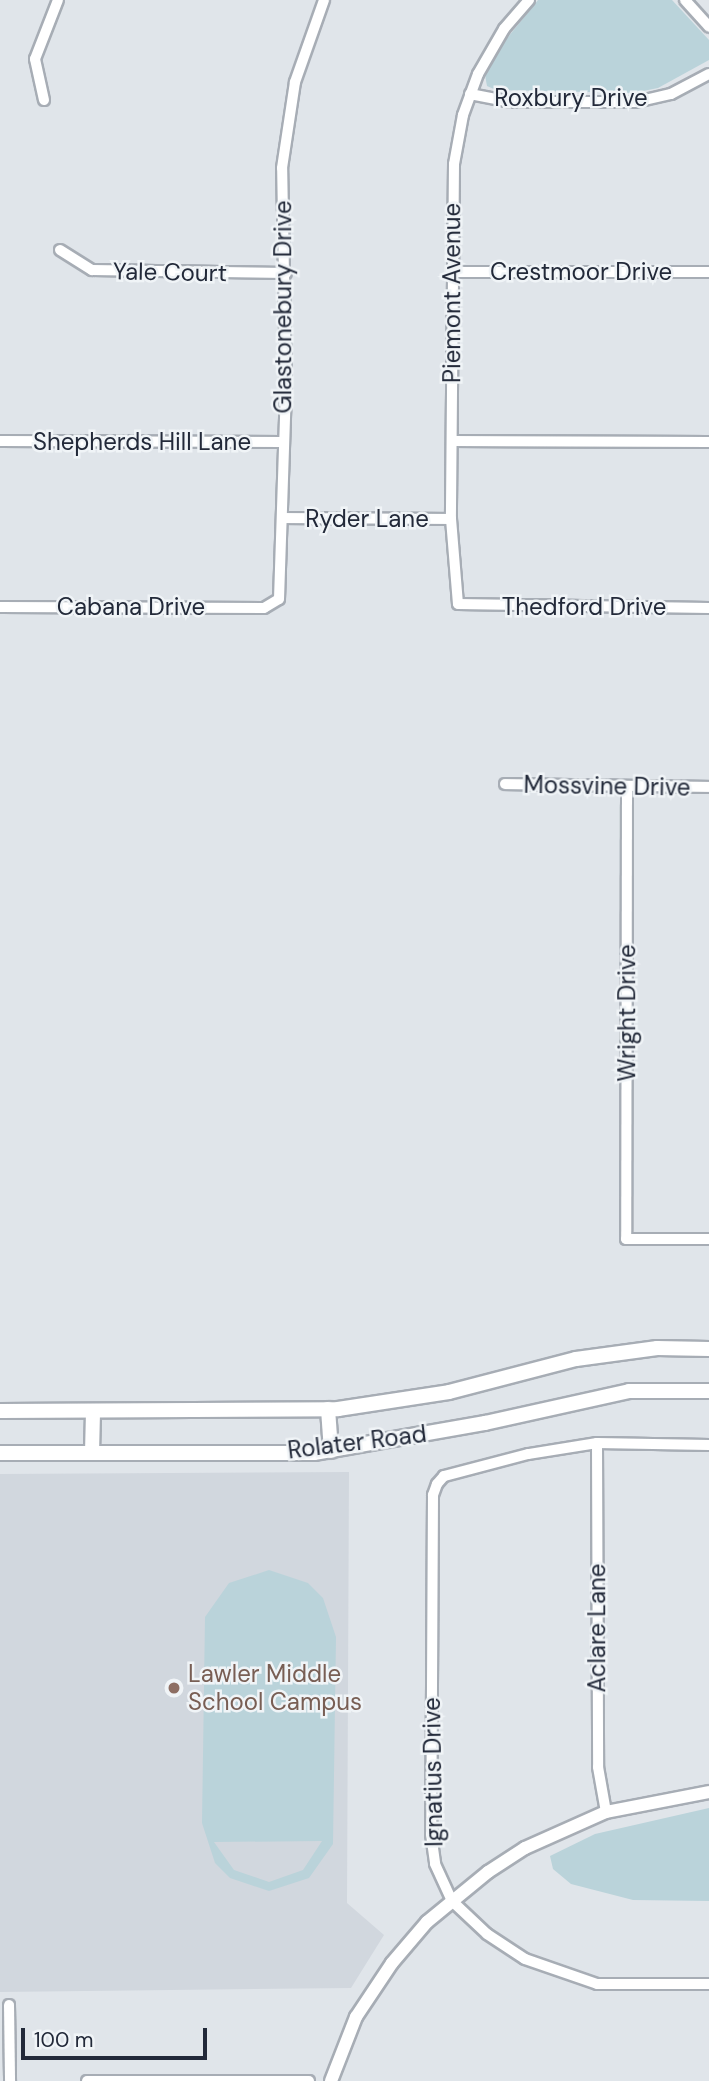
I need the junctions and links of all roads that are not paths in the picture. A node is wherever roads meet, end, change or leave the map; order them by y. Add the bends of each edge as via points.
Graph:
1 (58, 0) edge
2 (324, 0) edge
3 (685, 0) edge
4 (521, 2) edge
5 (709, 27) edge
6 (709, 74) edge
7 (470, 94) junction
8 (44, 100) dead end
9 (60, 250) dead end
10 (452, 271) junction
11 (709, 272) edge
12 (286, 273) junction
13 (0, 441) edge
14 (452, 441) junction
15 (283, 442) junction
16 (709, 442) edge
17 (283, 519) junction
18 (452, 519) junction
19 (458, 605) joint
20 (0, 607) edge
21 (263, 608) joint
22 (709, 608) edge
23 (505, 784) dead end
24 (627, 787) junction
25 (709, 787) edge
26 (709, 1240) edge
27 (709, 1349) edge
28 (709, 1391) edge
29 (328, 1409) junction
30 (0, 1411) edge
31 (93, 1411) junction
32 (597, 1443) junction
33 (709, 1445) edge
34 (331, 1451) junction
35 (0, 1453) edge
36 (92, 1453) junction
37 (709, 1792) edge
38 (606, 1812) junction
39 (452, 1901) junction
40 (709, 1984) edge
41 (9, 2005) dead end
42 (10, 2081) edge
43 (87, 2081) edge
44 (309, 2081) edge
45 (331, 2081) edge

1 - 8 street via 35,59
2 - 12 street, Glastonebury Drive via 295,82 282,168
3 - 5 street
4 - 7 street, Piemont Avenue via 491,48
6 - 7 street, Roxbury Drive via 682,90 636,102 510,102
7 - 10 street, Piemont Avenue via 454,164
9 - 12 street, Yale Court via 92,271
10 - 11 street, Crestmoor Drive
10 - 14 street, Piemont Avenue
12 - 15 street, Glastonebury Drive
13 - 15 street, Shepherds Hill Lane
14 - 16 street
14 - 18 street, Piemont Avenue
15 - 17 street, Glastonebury Drive
17 - 18 street, Ryder Lane
17 - 21 street, Glastonebury Drive via 282,592 275,604
18 - 19 street, Piemont Avenue
19 - 22 street, Thedford Drive
20 - 21 street, Cabana Drive
23 - 24 street, Mossvine Drive
24 - 25 street, Mossvine Drive
24 - 26 street, Wright Drive via 626,1240
27 - 29 main road, Rolater Road via 657,1348 576,1359 449,1392
28 - 34 main road, Rolater Road via 629,1391
29 - 31 main road, Rolater Road
29 - 34 main road
30 - 31 main road, Rolater Road
31 - 36 main road
32 - 33 street
32 - 38 street, Aclare Lane via 597,1767
32 - 39 street, Ignatius Drive via 528,1454 444,1476 433,1495 431,1834 435,1864
34 - 36 main road, Rolater Road
35 - 36 main road, Rolater Road
37 - 38 street
38 - 39 street via 525,1849
39 - 40 street, Ignatius Drive via 487,1934 525,1959 597,1984
39 - 45 street via 408,1942 379,1980 356,2017
41 - 42 street
43 - 44 street

